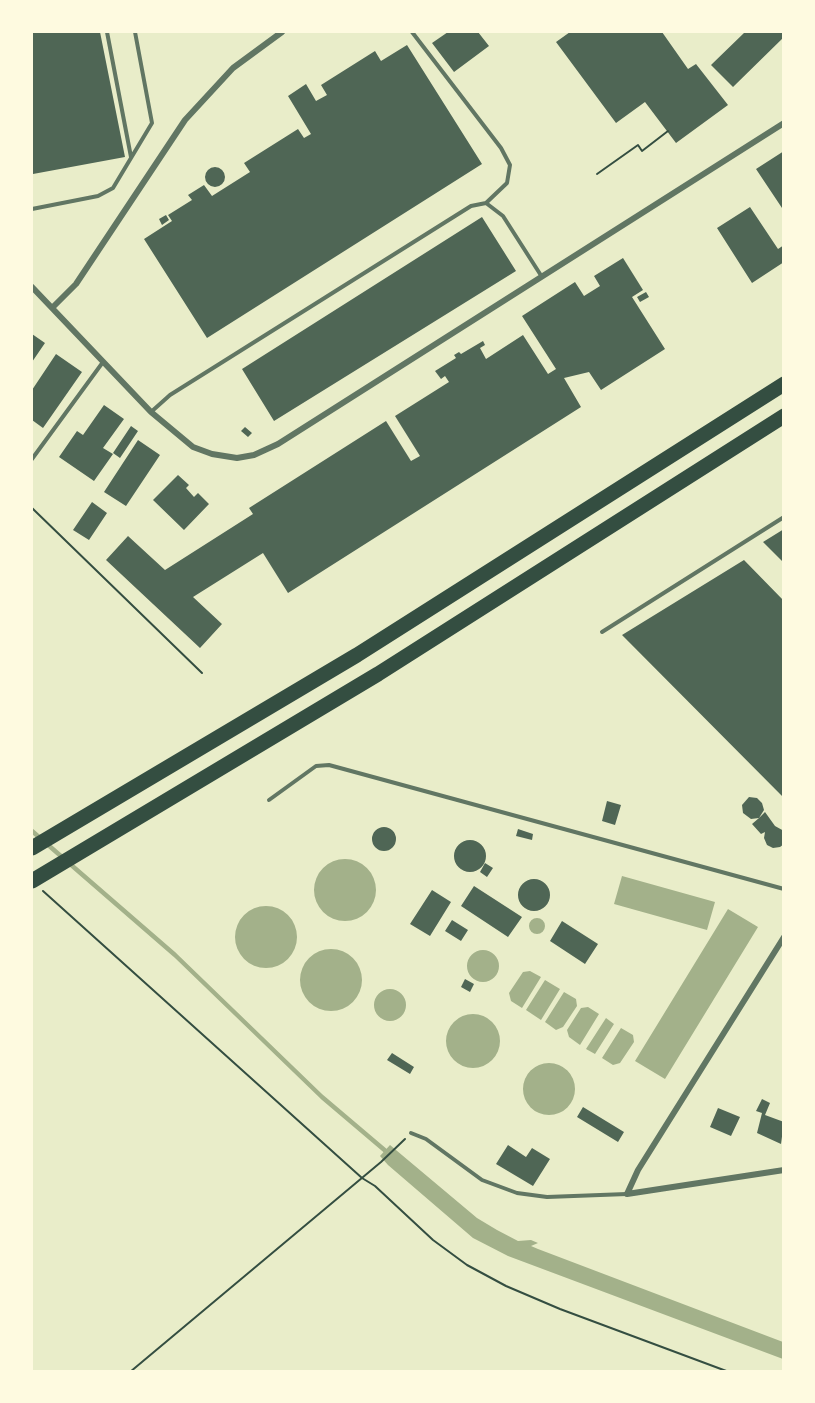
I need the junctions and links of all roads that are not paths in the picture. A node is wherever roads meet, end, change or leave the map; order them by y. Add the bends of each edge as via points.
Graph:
1 (107, 32) edge
2 (135, 32) edge
3 (282, 32) edge
4 (412, 32) edge
5 (783, 123) edge
6 (131, 158) junction
7 (486, 203) junction
8 (32, 209) edge
9 (542, 277) junction
10 (32, 287) edge
11 (52, 308) junction
12 (103, 362) junction
13 (783, 384) edge
14 (151, 412) junction
15 (783, 416) edge
16 (32, 459) edge
17 (783, 517) edge
18 (602, 632) dead end
19 (269, 800) dead end
20 (32, 848) edge
21 (36, 885) edge
22 (783, 889) edge
23 (783, 937) edge
24 (411, 1133) dead end
25 (783, 1170) edge
26 (627, 1194) junction

1 - 6 lane
2 - 6 lane via 153,123
3 - 11 street via 233,68 185,120 75,284
4 - 7 lane via 510,165 507,183
5 - 9 street
6 - 8 lane via 113,188 98,196
7 - 9 lane via 503,216
7 - 14 lane via 471,206 388,255 170,395
9 - 14 street via 278,444 254,455 237,458 193,447
10 - 11 street
11 - 12 street
12 - 14 street
12 - 16 lane
13 - 20 highway via 357,655
15 - 21 highway via 378,674 89,846
17 - 18 lane
19 - 22 lane via 316,766 329,765
23 - 26 street via 638,1170
24 - 26 lane via 426,1139 483,1180 517,1193 547,1197
25 - 26 street

